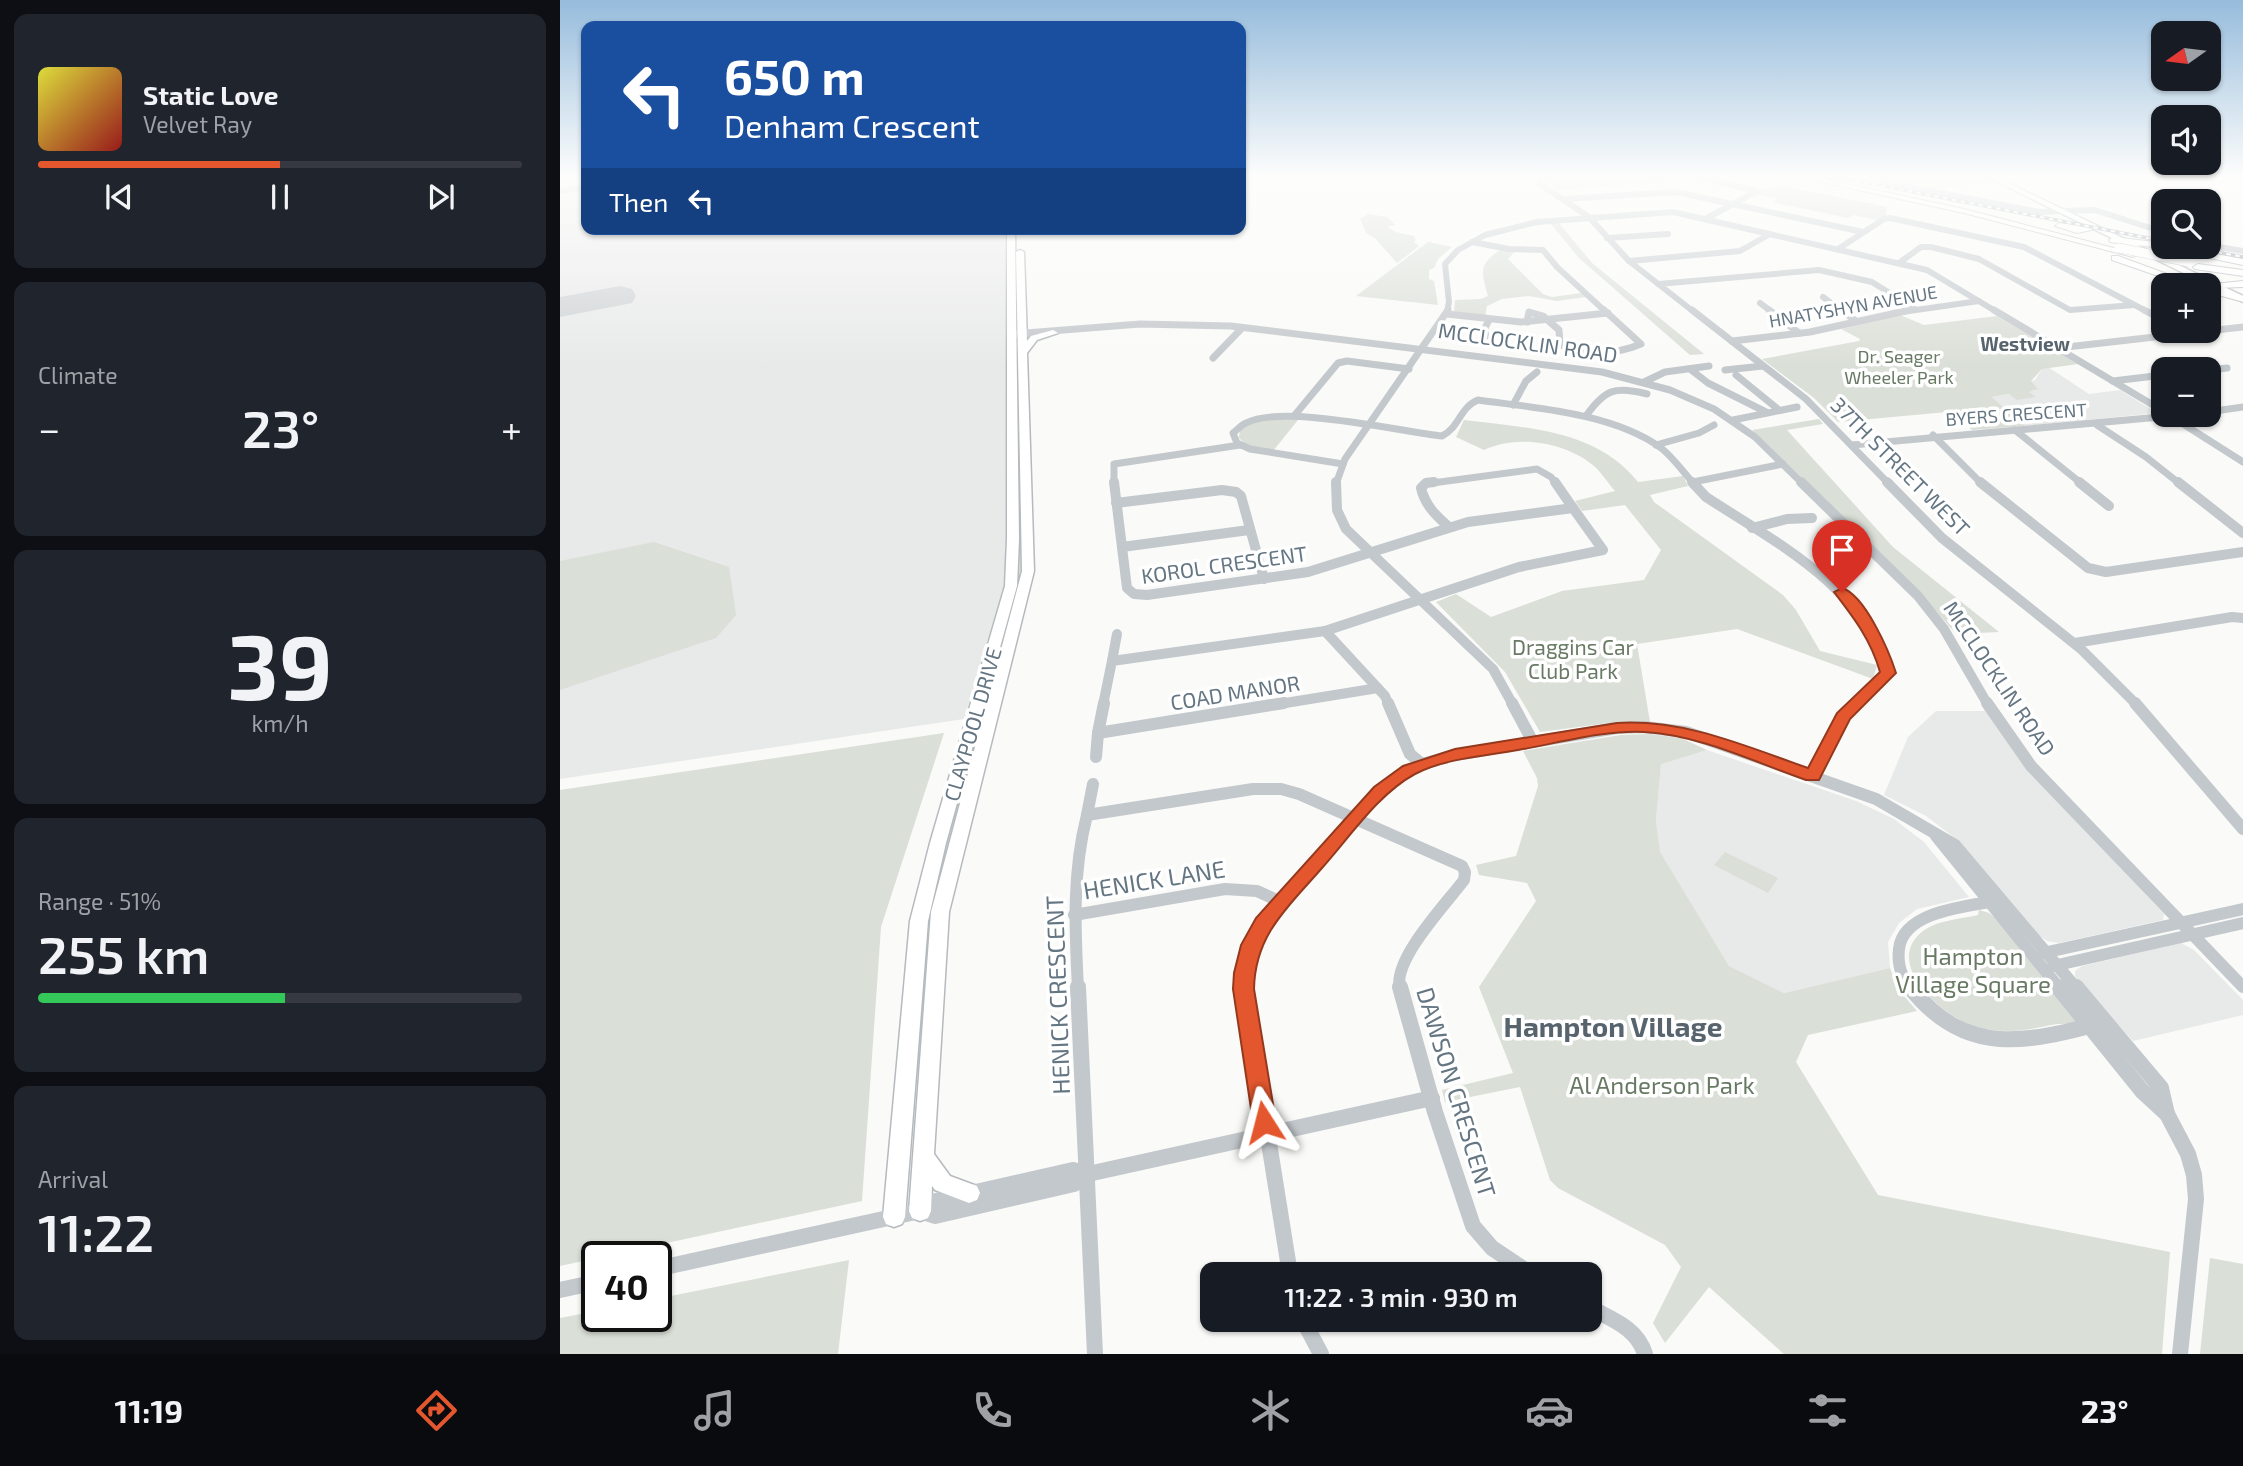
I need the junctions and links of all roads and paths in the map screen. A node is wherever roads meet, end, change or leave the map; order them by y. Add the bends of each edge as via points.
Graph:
1 (1012, 240) edge
2 (1020, 240) edge
3 (1476, 240) edge
4 (1610, 240) edge
5 (1759, 240) edge
6 (1798, 240) edge
7 (1851, 240) edge
8 (1997, 240) edge
9 (2062, 240) edge
10 (2078, 240) edge
11 (2100, 240) edge
12 (2103, 240) edge
13 (2113, 240) edge
14 (2129, 240) edge
15 (1472, 242) junction
16 (2136, 243) junction
17 (2121, 245) junction
18 (2151, 245) edge
19 (2221, 247) edge
20 (1838, 249) junction
21 (2243, 251) edge
22 (2221, 258) edge
23 (1629, 261) junction
24 (2243, 262) edge
25 (1899, 263) junction
26 (2194, 264) junction
27 (2144, 269) junction
28 (2243, 272) edge
29 (2156, 273) edge
30 (2158, 273) edge
31 (2184, 273) edge
32 (2190, 273) edge
33 (1658, 284) junction
34 (2221, 288) edge
35 (2221, 288) edge
36 (2242, 293) edge
37 (1823, 297) dead end
38 (1979, 301) junction
39 (1760, 303) dead end
40 (2134, 305) junction
41 (1915, 309) junction
42 (1608, 313) junction
43 (1447, 314) junction
44 (2151, 314) edge
45 (1489, 320) junction
46 (1548, 320) junction
47 (1856, 321) junction
48 (2243, 327) edge
49 (1242, 328) junction
50 (2231, 328) junction
51 (2221, 329) edge
52 (1053, 332) junction
53 (1799, 333) junction
54 (2243, 334) edge
55 (1019, 336) junction
56 (1486, 336) dead end
57 (2151, 336) edge
58 (1732, 341) junction
59 (2058, 348) junction
60 (1423, 349) junction
61 (1213, 358) dead end
62 (1709, 366) dead end
63 (1763, 366) junction
64 (2227, 368) dead end
65 (1409, 369) junction
66 (1690, 369) junction
67 (2221, 369) edge
68 (1725, 370) dead end
69 (1537, 372) dead end
70 (1736, 375) dead end
71 (2151, 376) edge
72 (2113, 381) junction
73 (1644, 382) junction
74 (1647, 394) dead end
75 (2151, 404) edge
76 (1513, 405) junction
77 (1797, 407) dead end
78 (2243, 407) edge
79 (1779, 410) junction
80 (2221, 410) edge
81 (1766, 412) junction
82 (1294, 416) junction
83 (1586, 416) junction
84 (2151, 417) edge
85 (1732, 420) junction
86 (1714, 425) dead end
87 (2097, 425) junction
88 (1370, 427) junction
89 (2188, 427) edge
90 (2015, 430) junction
91 (1933, 435) junction
92 (1240, 445) junction
93 (1656, 445) junction
94 (1852, 445) junction
95 (2243, 452) edge
96 (2231, 453) junction
97 (2243, 462) edge
98 (1343, 464) junction
99 (1785, 466) junction
100 (1693, 482) junction
101 (1116, 503) junction
102 (2109, 506) dead end
103 (1573, 508) junction
104 (1812, 518) dead end
105 (1449, 527) junction
106 (1752, 528) junction
107 (1249, 530) junction
108 (2243, 533) edge
109 (1122, 547) junction
110 (2243, 552) edge
111 (1370, 553) junction
112 (1264, 579) junction
113 (1422, 601) junction
114 (2243, 618) edge
115 (1325, 631) junction
116 (1117, 634) dead end
117 (2075, 643) junction
118 (1112, 661) junction
119 (1378, 688) junction
120 (1098, 733) junction
121 (1533, 742) junction
122 (1096, 757) dead end
123 (1422, 764) junction
124 (1812, 776) junction
125 (1093, 784) dead end
126 (1087, 816) junction
127 (1354, 819) junction
128 (2243, 829) edge
129 (1995, 901) junction
130 (1281, 902) junction
131 (2243, 909) edge
132 (1074, 915) junction
133 (2182, 923) junction
134 (2243, 923) edge
135 (2192, 934) junction
136 (2040, 953) junction
137 (2051, 966) junction
138 (2243, 987) edge
139 (2098, 1024) junction
140 (1432, 1098) junction
141 (1267, 1136) junction
142 (923, 1156) junction
143 (1088, 1174) junction
144 (969, 1193) junction
145 (920, 1211) junction
146 (894, 1217) junction
147 (1288, 1262) edge
148 (1510, 1262) edge
149 (672, 1266) edge
150 (581, 1285) edge
151 (560, 1290) edge
152 (1602, 1314) edge
153 (1309, 1332) edge
154 (1096, 1354) edge
155 (1321, 1354) edge
156 (1645, 1354) edge
157 (2180, 1354) edge

1 - 55 main road, CLAYPOOL DRIVE
2 - 55 main road, CLAYPOOL DRIVE
3 - 15 street
4 - 23 street, 37TH STREET WEST
5 - 23 street via 1740,251
6 - 20 street
7 - 20 street
8 - 40 street via 2020,245
9 - 27 highway
10 - 26 highway, bridge
11 - 17 highway
12 - 17 highway
13 - 17 main road
14 - 16 main road
15 - 42 street via 1543,250
15 - 43 street via 1445,264
16 - 17 highway
16 - 18 highway
16 - 32 main road
17 - 26 highway, bridge
17 - 31 main road
19 - 21 street
20 - 25 street
22 - 24 highway
23 - 33 street, 37TH STREET WEST
25 - 38 street via 1933,273
25 - 40 street via 1928,247 1973,257 2070,310
26 - 28 highway
27 - 29 highway
27 - 30 highway
33 - 41 street via 1819,270 1872,282
33 - 58 street, 37TH STREET WEST
34 - 36 highway
35 - 36 highway
37 - 47 street
38 - 41 street, HNATYSHYN AVENUE
38 - 59 street
39 - 53 street
40 - 44 street
41 - 47 street, HNATYSHYN AVENUE
42 - 46 street
42 - 46 street via 1640,345 1607,352 1564,348 1562,335
43 - 45 street
43 - 60 street
45 - 46 street
45 - 56 street
47 - 53 street, HNATYSHYN AVENUE
48 - 50 street
49 - 52 street, MCCLOCKLIN ROAD via 1175,323
49 - 60 street, MCCLOCKLIN ROAD
49 - 61 street
50 - 51 street
50 - 54 street
52 - 55 main road via 1034,338
52 - 55 main road via 1032,329
53 - 58 street, HNATYSHYN AVENUE
55 - 142 main road, CLAYPOOL DRIVE via 1028,571 940,912
55 - 146 main road, CLAYPOOL DRIVE via 1010,586 919,921
57 - 59 street
58 - 63 street, 37TH STREET WEST
59 - 72 street
60 - 65 street
60 - 73 street, MCCLOCKLIN ROAD via 1581,368
62 - 66 street
63 - 68 street
63 - 94 street, 37TH STREET WEST via 1806,399
64 - 67 street
65 - 82 street via 1338,363
65 - 88 street
66 - 73 street via 1665,372
66 - 81 street via 1707,383
69 - 76 street via 1526,381
70 - 79 street
71 - 72 street
72 - 75 street
73 - 85 street, MCCLOCKLIN ROAD via 1694,399
74 - 83 street via 1613,389 1598,398
76 - 83 street
76 - 88 street via 1472,401 1452,431 1442,436
77 - 79 street
78 - 80 street
79 - 81 street
81 - 85 street
82 - 88 street
82 - 92 street via 1261,416 1242,423 1233,433
83 - 93 street
84 - 87 street, BYERS CRESCENT
85 - 99 street, MCCLOCKLIN ROAD
86 - 93 street
87 - 90 street, BYERS CRESCENT
87 - 108 street via 2152,461
88 - 98 street
89 - 96 street
90 - 91 street, BYERS CRESCENT
90 - 102 street
91 - 94 street, BYERS CRESCENT
91 - 110 street via 1988,490 2088,568 2106,572
92 - 98 street
92 - 101 street, KOROL CRESCENT via 1118,462 1112,470
93 - 100 street
94 - 117 street, 37TH STREET WEST via 1942,538
95 - 96 street
96 - 97 street
98 - 111 street via 1333,491 1335,508 1347,531
99 - 100 street
99 - 133 street, MCCLOCKLIN ROAD via 1924,603 2025,759
100 - 106 street via 1706,497
101 - 107 street via 1233,490 1241,496
101 - 109 street, KOROL CRESCENT
103 - 105 street, KOROL CRESCENT
103 - 105 street via 1551,477 1537,469 1423,485 1427,506
103 - 113 street via 1603,548 1601,552 1528,564
104 - 106 street
105 - 111 street, KOROL CRESCENT
106 - 124 street via 1823,575 1847,597 1889,668 1843,717
107 - 109 street
107 - 112 street
109 - 112 street, KOROL CRESCENT via 1127,588 1134,594
111 - 112 street, KOROL CRESCENT via 1308,572
111 - 113 street
113 - 115 street
113 - 121 street via 1495,672
114 - 117 street
115 - 118 street
115 - 119 street
116 - 118 street
117 - 128 street, 37TH STREET WEST via 2144,712
118 - 120 street
119 - 120 street, COAD MANOR
119 - 123 street via 1410,754
120 - 122 street
121 - 123 street
121 - 124 street via 1617,728 1668,729
123 - 127 street via 1389,783
124 - 129 street via 1876,799 1935,834
125 - 126 street, HENICK CRESCENT
126 - 127 street via 1270,788 1299,794
126 - 132 street, HENICK CRESCENT via 1079,846
127 - 130 street
127 - 140 street, DAWSON CRESCENT via 1450,858 1465,872 1464,880 1407,955 1398,981
129 - 136 street
129 - 139 street via 1934,915 1911,927 1900,944 1899,964 1922,1003 1948,1024 1995,1040 2026,1041
130 - 132 street, HENICK LANE via 1256,891 1225,889
130 - 141 street via 1257,933 1244,973
131 - 133 street
132 - 143 street, HENICK CRESCENT
133 - 135 street, MCCLOCKLIN ROAD
133 - 136 street
134 - 135 street
135 - 137 street
135 - 138 street, MCCLOCKLIN ROAD
136 - 137 street
137 - 139 street
139 - 157 street via 2142,1091 2167,1114 2194,1175 2196,1199
140 - 141 street
140 - 148 street, DAWSON CRESCENT via 1472,1226
141 - 143 street
141 - 147 street
142 - 144 main road via 943,1182
142 - 145 main road, CLAYPOOL DRIVE
143 - 144 street via 1073,1170
143 - 145 street via 1074,1184 935,1216
143 - 154 street, HENICK CRESCENT
144 - 145 street via 936,1200
145 - 146 street
146 - 149 street
150 - 151 street
152 - 156 street via 1636,1334
153 - 155 street

